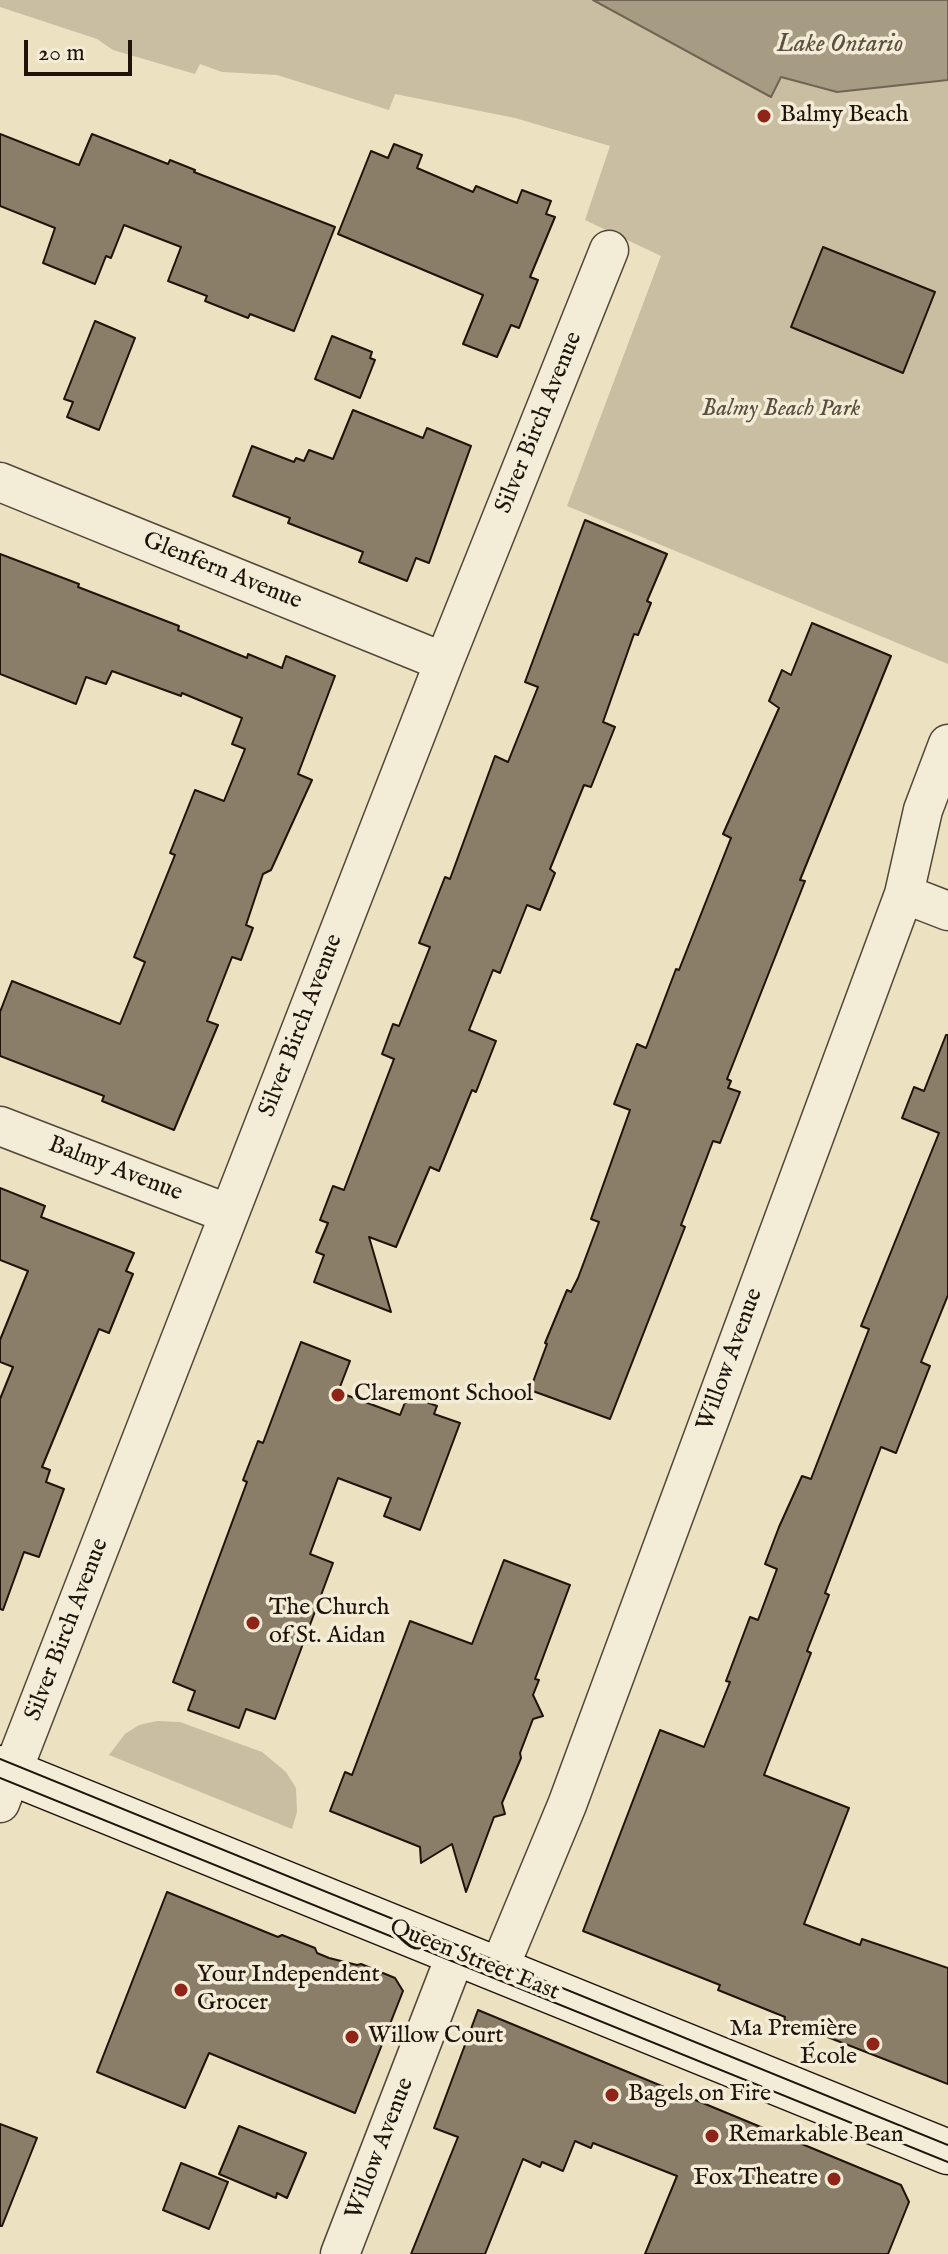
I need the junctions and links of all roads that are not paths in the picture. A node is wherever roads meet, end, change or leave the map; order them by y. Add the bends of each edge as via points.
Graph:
1 (609, 250) dead end
2 (0, 482) edge
3 (444, 662) junction
4 (948, 744) edge
5 (904, 894) junction
6 (948, 911) edge
7 (0, 1126) edge
8 (229, 1214) junction
9 (4, 1781) edge
10 (456, 1954) junction
11 (498, 1971) junction
12 (948, 2152) edge
13 (340, 2254) edge

1 - 3 street, Silver Birch Avenue
2 - 3 street, Glenfern Avenue
3 - 8 street, Silver Birch Avenue
4 - 5 street, Willow Avenue via 923,810
5 - 6 street
5 - 11 street, Willow Avenue via 572,1791
7 - 8 street, Balmy Avenue
8 - 9 street, Silver Birch Avenue
9 - 10 main road, Queen Street East
10 - 11 main road, Queen Street East
10 - 13 street, Willow Avenue
11 - 12 main road, Queen Street East

